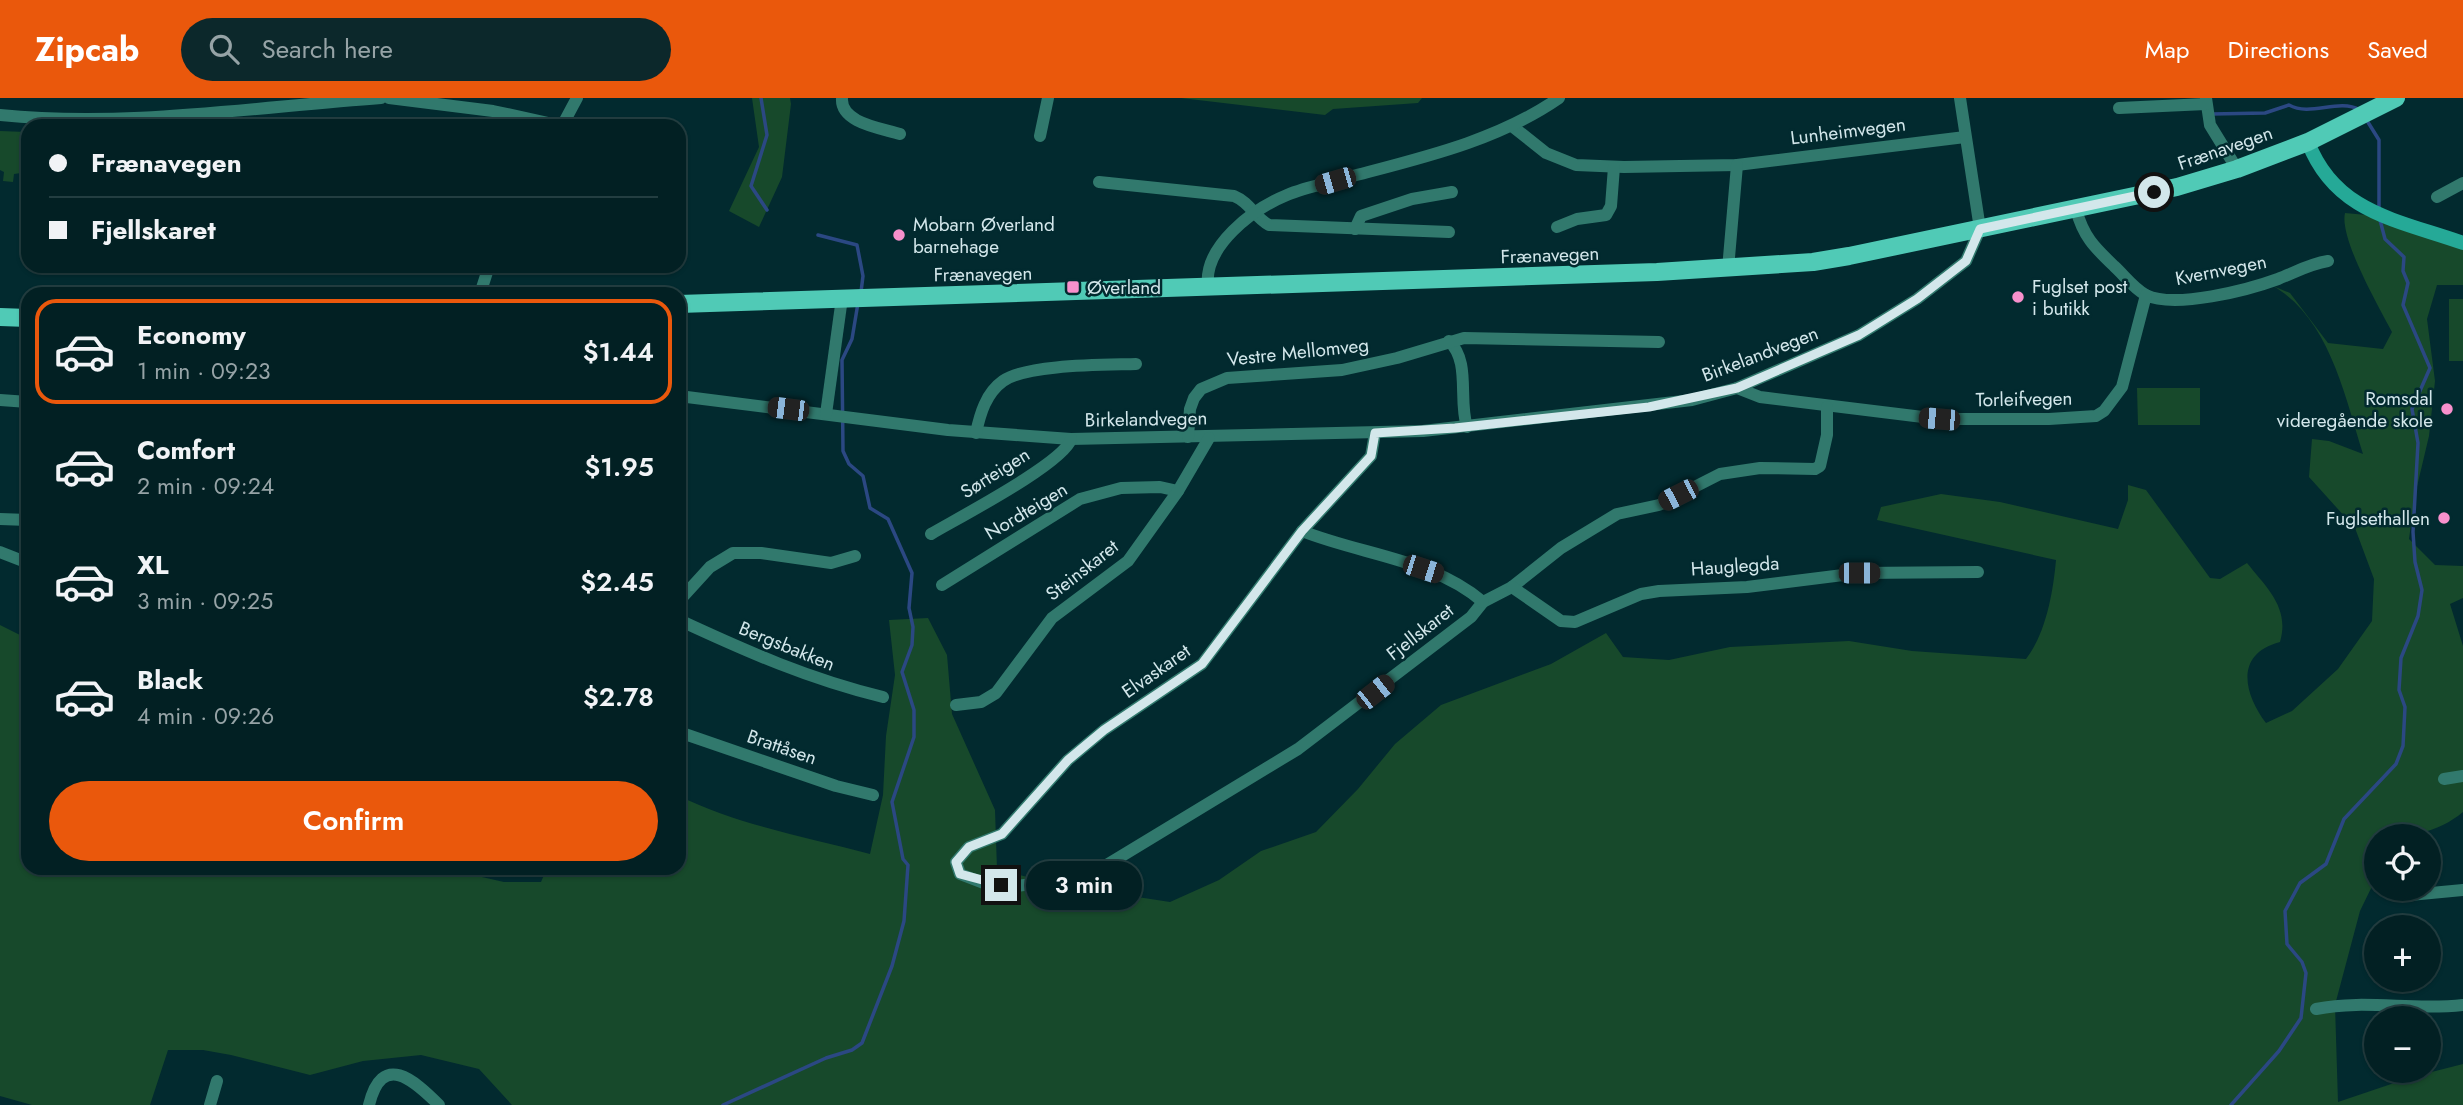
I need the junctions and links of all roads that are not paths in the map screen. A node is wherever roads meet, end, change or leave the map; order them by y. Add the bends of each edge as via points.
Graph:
1 (381, 98) edge
2 (389, 98) edge
3 (577, 98) edge
4 (842, 98) edge
5 (1048, 98) edge
6 (1559, 98) edge
7 (1960, 98) edge
8 (2392, 99) edge
9 (2206, 101) edge
10 (2119, 108) dead end
11 (0, 115) edge
12 (529, 119) edge
13 (566, 119) edge
14 (1511, 126) junction
15 (900, 134) dead end
16 (1040, 136) dead end
17 (1965, 137) junction
18 (2308, 142) junction
19 (1737, 165) junction
20 (1614, 167) junction
21 (2237, 169) junction
22 (1099, 182) dead end
23 (2463, 183) edge
24 (1452, 192) dead end
25 (2437, 197) dead end
26 (2076, 209) junction
27 (1256, 212) junction
28 (1557, 227) dead end
29 (1355, 229) junction
30 (1980, 229) junction
31 (1449, 232) dead end
32 (2463, 243) edge
33 (2328, 261) dead end
34 (1728, 269) junction
35 (1208, 287) junction
36 (2146, 295) junction
37 (842, 298) junction
38 (686, 304) edge
39 (0, 317) edge
40 (21, 318) edge
41 (1449, 341) junction
42 (1659, 342) dead end
43 (1136, 364) dead end
44 (1737, 388) junction
45 (686, 397) edge
46 (0, 400) edge
47 (21, 402) edge
48 (1827, 407) junction
49 (826, 414) junction
50 (1466, 427) junction
51 (976, 433) junction
52 (1375, 433) junction
53 (1188, 437) junction
54 (1209, 438) junction
55 (1071, 439) junction
56 (1178, 491) junction
57 (0, 519) edge
58 (21, 520) edge
59 (1302, 531) junction
60 (932, 534) dead end
61 (0, 552) edge
62 (855, 556) dead end
63 (21, 560) edge
64 (1978, 572) dead end
65 (943, 585) dead end
66 (1512, 587) junction
67 (686, 593) edge
68 (1483, 602) junction
69 (686, 623) edge
70 (883, 697) dead end
71 (956, 705) dead end
72 (686, 734) edge
73 (2463, 776) edge
74 (2444, 779) dead end
75 (873, 795) dead end
76 (960, 874) joint
77 (2463, 890) edge
78 (2441, 892) edge
79 (2463, 1005) edge
80 (2316, 1009) dead end
81 (217, 1081) dead end
82 (211, 1105) edge
83 (369, 1105) edge
84 (439, 1105) edge

1 - 11 street via 129,118
2 - 12 street
3 - 13 street
4 - 15 street via 841,107 847,114
5 - 16 street
6 - 14 street
7 - 17 street
8 - 18 main road, Frænavegen
9 - 10 street
9 - 21 street via 2210,125
14 - 20 street, Lunheimvegen via 1546,153 1576,165
14 - 27 street via 1406,162 1287,194
17 - 19 street, Lunheimvegen
17 - 30 street
18 - 21 main road, Frænavegen
18 - 32 main road via 2338,192 2360,206
19 - 20 street, Lunheimvegen
19 - 34 street
20 - 28 street via 1606,215
21 - 26 main road, Frænavegen
22 - 27 street via 1225,193
23 - 25 street
24 - 29 street via 1361,215
26 - 30 main road, Frænavegen
26 - 36 street via 2082,232
27 - 29 street via 1258,219 1269,225
27 - 35 street via 1225,239 1208,269
29 - 31 street
30 - 34 main road, Frænavegen via 1849,256
30 - 44 street, Birkelandvegen via 1966,261 1917,299 1859,335
33 - 36 street, Kvernvegen via 2306,264 2278,279 2227,292 2164,299
34 - 35 main road, Frænavegen
35 - 37 main road, Frænavegen
36 - 48 street, Torleifvegen via 2122,387 2096,416 1939,419
37 - 38 main road, Frænavegen
37 - 49 street
39 - 40 main road
41 - 42 street, Vestre Mellomveg
41 - 50 street via 1460,354
41 - 53 street, Vestre Mellomveg via 1342,370 1214,382 1194,398
43 - 51 street via 1025,373 1003,381 989,396
44 - 48 street, Torleifvegen via 1759,397
44 - 50 street, Birkelandvegen via 1649,407
45 - 49 street, Birkelandvegen
46 - 47 street
48 - 66 street, Fjellskaret via 1823,461 1815,469 1760,468 1720,474 1659,505 1617,514 1561,548
49 - 51 street, Birkelandvegen
50 - 52 street, Birkelandvegen
51 - 55 street, Birkelandvegen
52 - 54 street, Birkelandvegen
52 - 59 street, Elvaskaret via 1371,456
53 - 54 street, Birkelandvegen
53 - 55 street, Birkelandvegen
54 - 56 street, Steinskaret
55 - 60 street, Sørteigen via 1068,449
56 - 65 street, Nordteigen via 1121,488 1080,499
56 - 71 street, Steinskaret via 1128,561 1052,618 996,693 981,702
57 - 58 street
59 - 68 street via 1449,578
59 - 76 street, Elvaskaret via 1202,664 1068,760 1002,834 969,847 956,862
61 - 63 street
62 - 67 street via 831,563 733,553 710,567
64 - 66 street, Hauglegda via 1859,573 1747,587 1659,591 1575,622 1561,621
66 - 68 street, Fjellskaret
68 - 76 street, Fjellskaret via 1471,617 1298,749 1087,877 1016,886 986,884
69 - 70 street, Bergsbakken via 773,664 827,684
72 - 75 street, Brattåsen
73 - 74 street
77 - 78 street
79 - 80 street via 2428,1008 2352,1003
81 - 82 street
83 - 84 street via 379,1082 398,1074 415,1082

